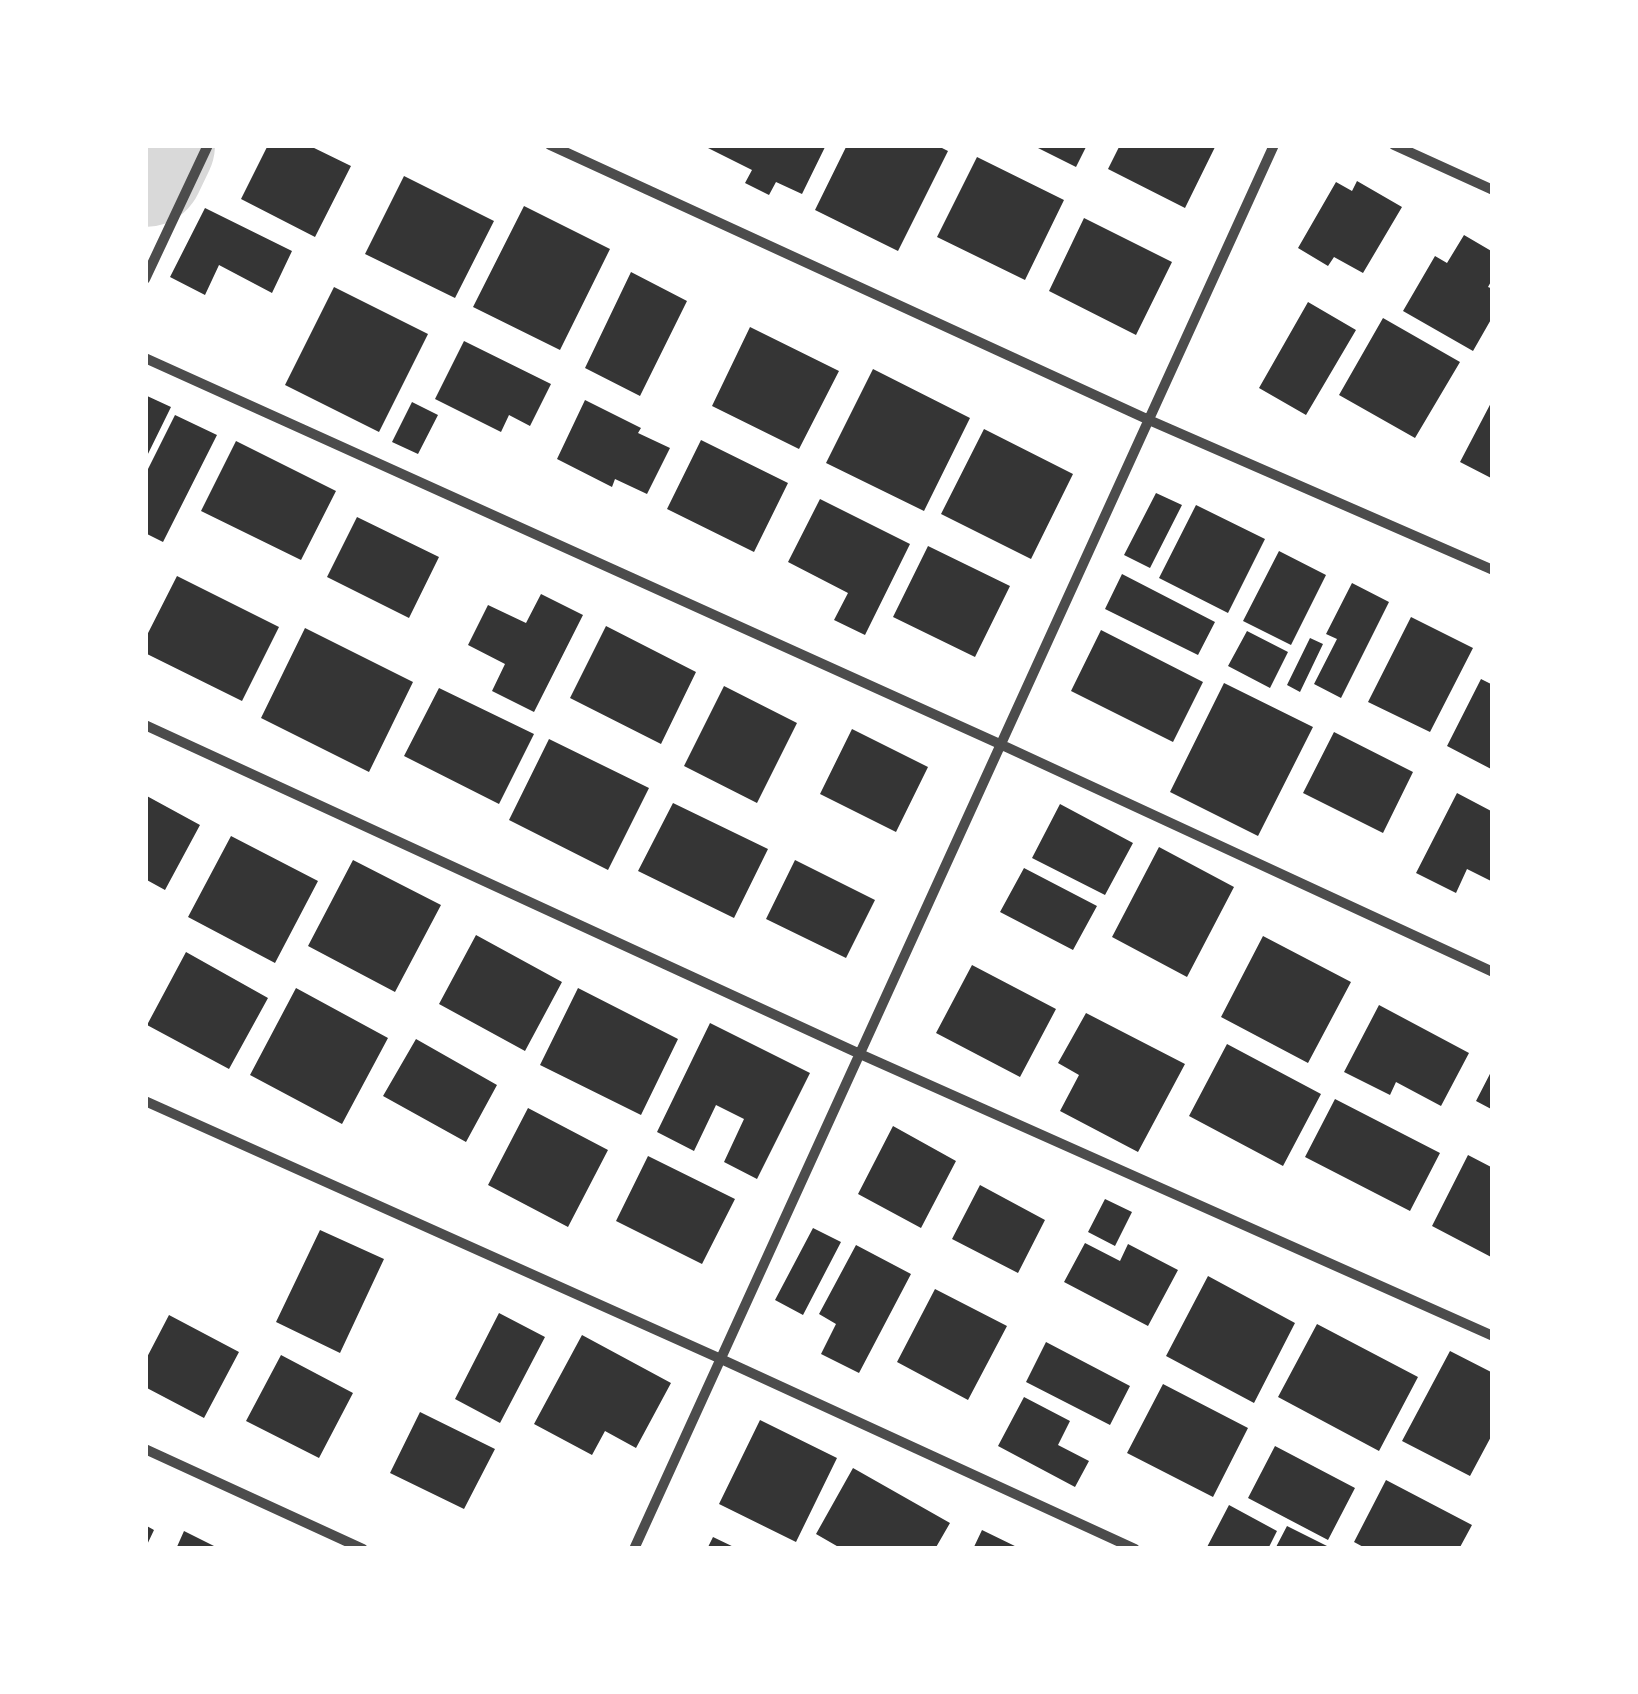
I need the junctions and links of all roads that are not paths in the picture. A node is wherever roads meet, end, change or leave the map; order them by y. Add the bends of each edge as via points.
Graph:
1 (208, 145) edge
2 (550, 145) edge
3 (1274, 145) edge
4 (1394, 145) edge
5 (1493, 190) edge
6 (145, 279) edge
7 (145, 358) edge
8 (1149, 420) junction
9 (1493, 570) edge
10 (145, 726) edge
11 (1002, 745) junction
12 (1493, 972) edge
13 (860, 1054) junction
14 (145, 1101) edge
15 (1493, 1336) edge
16 (721, 1359) junction
17 (145, 1449) edge
18 (363, 1549) edge
19 (634, 1549) edge
20 (1135, 1549) edge

1 - 6 street
2 - 8 street
3 - 8 street
4 - 5 street
7 - 11 street
8 - 9 street
8 - 11 street
10 - 13 street
11 - 12 street
11 - 13 street
13 - 15 street
13 - 16 street
14 - 16 street
16 - 19 street
16 - 20 street
17 - 18 street

